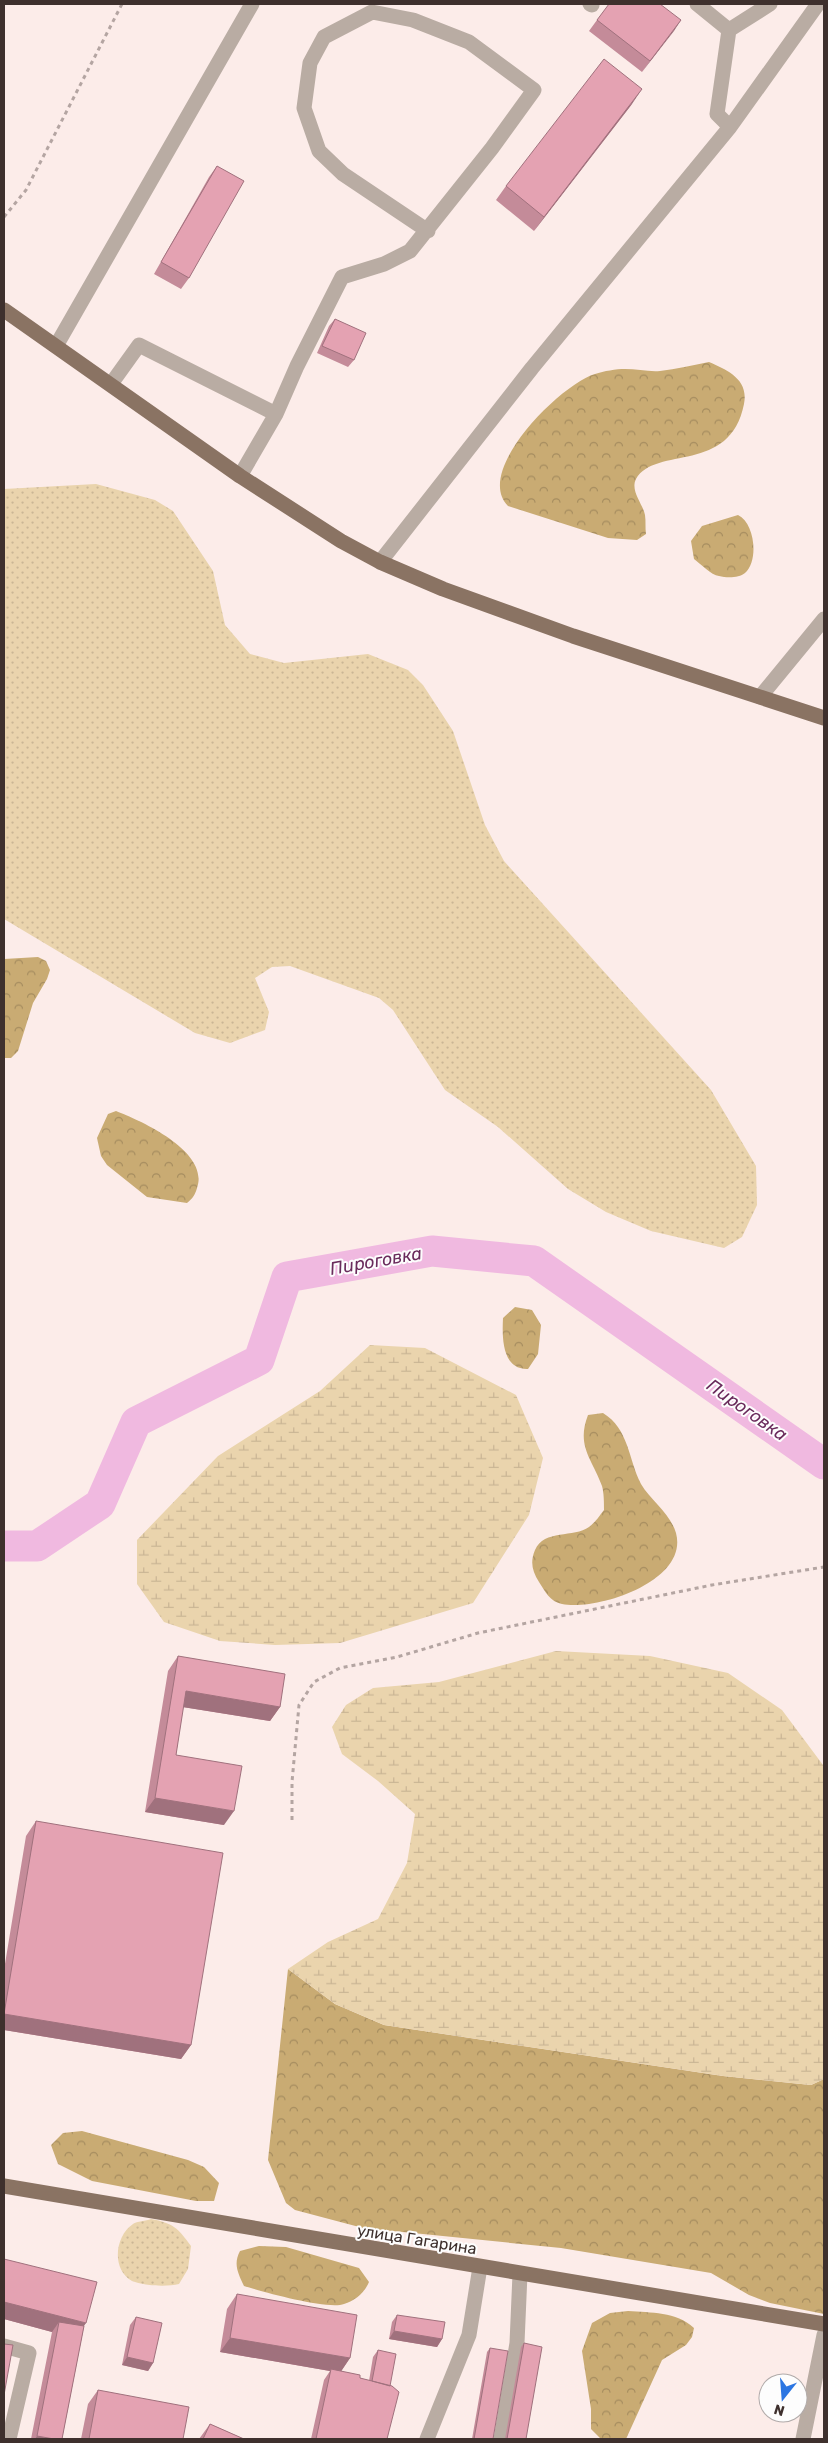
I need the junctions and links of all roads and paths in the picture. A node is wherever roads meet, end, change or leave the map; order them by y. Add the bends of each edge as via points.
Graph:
1 (122, 4) edge
2 (252, 4) edge
3 (697, 4) edge
4 (770, 4) edge
5 (818, 4) edge
6 (728, 30) junction
7 (730, 127) junction
8 (4, 217) edge
9 (428, 231) junction
10 (4, 310) edge
11 (56, 346) junction
12 (111, 384) junction
13 (276, 414) junction
14 (240, 476) junction
15 (380, 562) junction
16 (823, 626) edge
17 (760, 697) junction
18 (824, 718) edge
19 (824, 1567) edge
20 (292, 1820) dead end
21 (4, 2186) edge
22 (480, 2267) junction
23 (520, 2274) junction
24 (824, 2324) edge
25 (824, 2335) edge
26 (4, 2346) edge
27 (9, 2439) edge
28 (427, 2439) edge
29 (501, 2439) edge
30 (803, 2439) edge

1 - 8 path via 26,190
2 - 11 lane
3 - 6 lane
4 - 6 lane
5 - 7 lane
6 - 7 lane via 717,114
7 - 15 lane via 532,368
9 - 9 lane via 343,174 319,152 304,108 310,63 324,38 372,12 413,20 469,42 534,90
9 - 13 lane via 410,251 384,264 342,277
10 - 11 main road
11 - 12 main road
12 - 13 lane via 139,345
12 - 14 main road
13 - 14 lane
14 - 15 main road via 341,541
15 - 17 main road via 443,589 573,636
16 - 17 lane
17 - 18 main road
19 - 20 path via 712,1585 478,1633 397,1657 340,1668 314,1682 299,1705
21 - 22 main road, улица Гагарина
22 - 23 main road, улица Гагарина
22 - 28 lane via 469,2335
23 - 24 main road, улица Гагарина
23 - 29 lane via 517,2343
25 - 30 lane
26 - 27 lane via 29,2353

